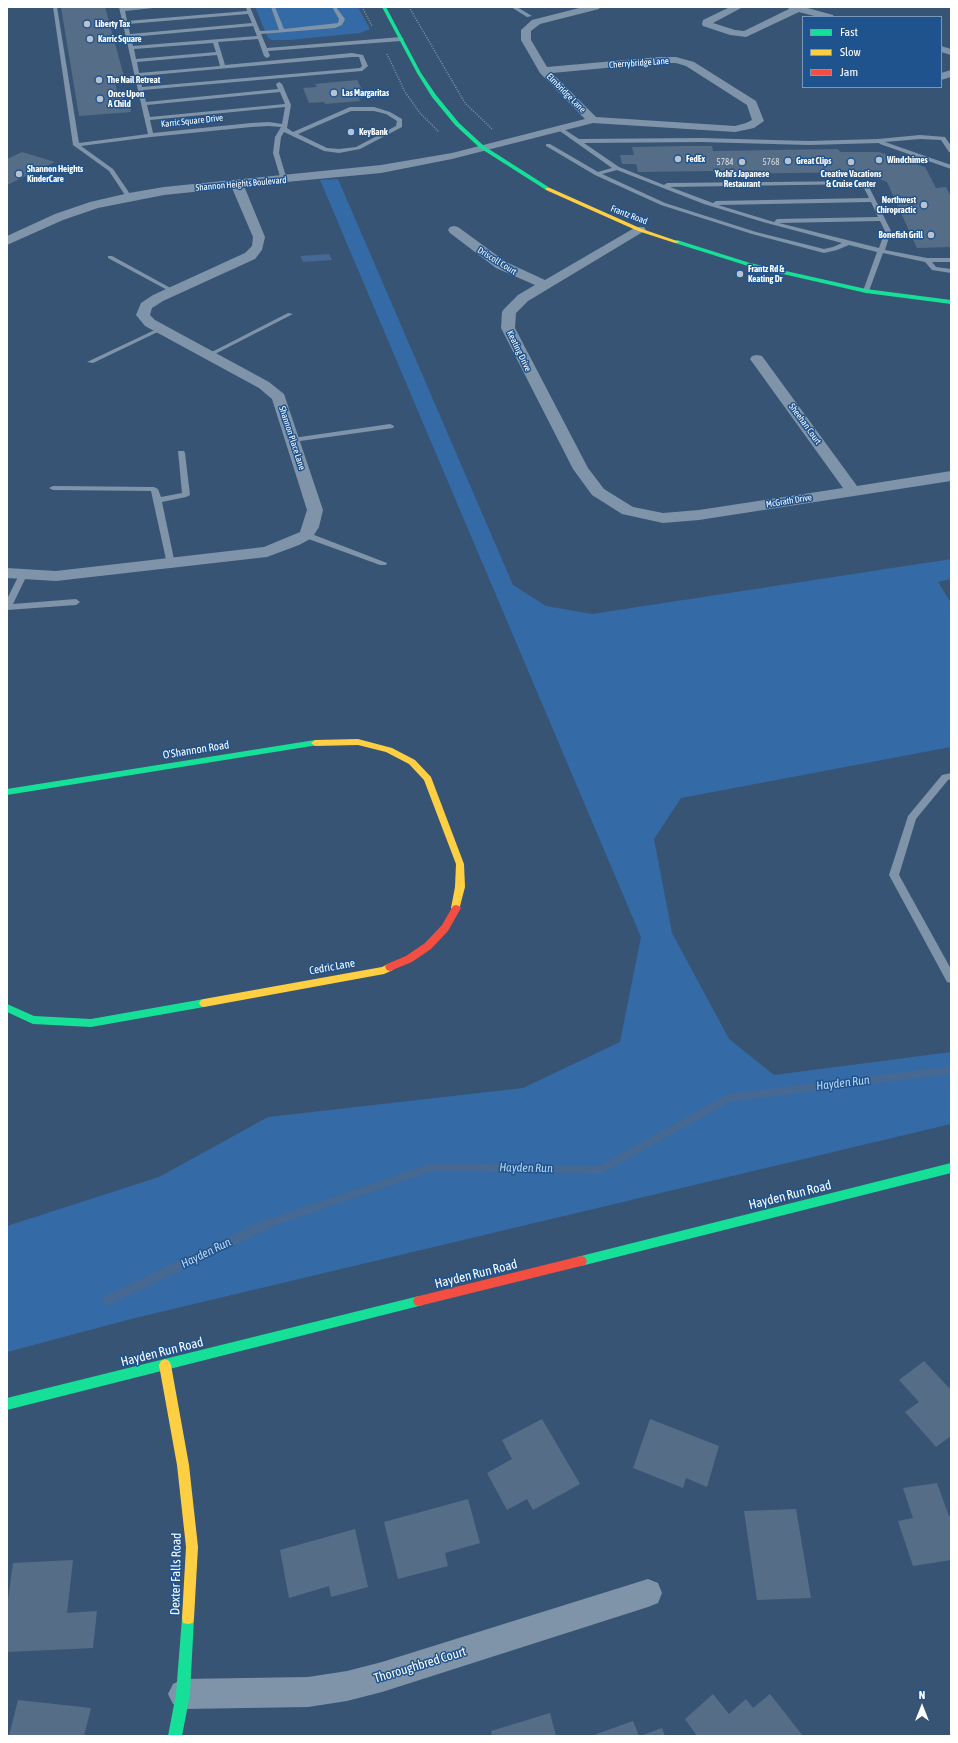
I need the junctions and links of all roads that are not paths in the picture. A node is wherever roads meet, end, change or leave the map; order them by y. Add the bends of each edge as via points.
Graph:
1 (55, 7) edge
2 (161, 7) edge
3 (273, 7) edge
4 (334, 7) edge
5 (384, 7) edge
6 (513, 7) edge
7 (595, 7) edge
8 (738, 7) edge
9 (148, 8) edge
10 (796, 8) edge
11 (122, 9) edge
12 (249, 10) edge
13 (546, 10) dead end
14 (529, 16) dead end
15 (555, 16) junction
16 (825, 16) edge
17 (125, 23) junction
18 (255, 24) junction
19 (282, 31) junction
20 (258, 35) junction
21 (128, 36) junction
22 (401, 39) junction
23 (215, 41) junction
24 (131, 48) junction
25 (265, 50) junction
26 (219, 53) junction
27 (134, 61) junction
28 (270, 62) junction
29 (223, 67) junction
30 (544, 71) junction
31 (137, 75) junction
32 (276, 76) junction
33 (140, 89) junction
34 (281, 90) junction
35 (144, 104) junction
36 (288, 105) junction
37 (147, 119) junction
38 (593, 120) junction
39 (284, 127) junction
40 (559, 128) junction
41 (736, 129) joint
42 (151, 134) junction
43 (293, 134) junction
44 (580, 141) junction
45 (878, 141) junction
46 (76, 145) junction
47 (548, 146) dead end
48 (482, 147) junction
49 (951, 151) edge
50 (951, 167) edge
51 (617, 168) junction
52 (597, 174) junction
53 (284, 180) junction
54 (237, 184) junction
55 (661, 185) junction
56 (129, 197) junction
57 (874, 200) junction
58 (706, 203) junction
59 (882, 219) junction
60 (765, 221) junction
61 (13, 226) dead end
62 (454, 230) dead end
63 (640, 230) junction
64 (25, 231) junction
65 (7, 242) edge
66 (847, 243) junction
67 (881, 251) junction
68 (110, 257) dead end
69 (927, 260) junction
70 (951, 260) edge
71 (951, 271) edge
72 (545, 285) junction
73 (173, 291) junction
74 (866, 291) junction
75 (951, 302) edge
76 (290, 314) dead end
77 (161, 329) junction
78 (209, 355) junction
79 (757, 359) dead end
80 (91, 362) dead end
81 (390, 426) dead end
82 (293, 440) junction
83 (181, 453) dead end
84 (951, 476) edge
85 (53, 488) dead end
86 (853, 490) junction
87 (158, 500) junction
88 (628, 511) joint
89 (306, 535) junction
90 (383, 563) dead end
91 (171, 564) junction
92 (7, 573) edge
93 (23, 574) junction
94 (76, 602) dead end
95 (7, 607) edge
96 (389, 750) joint
97 (951, 776) edge
98 (7, 792) edge
99 (951, 979) edge
100 (7, 1008) edge
101 (951, 1168) edge
102 (165, 1365) junction
103 (7, 1404) edge
104 (648, 1593) dead end
105 (184, 1694) junction
106 (175, 1736) edge

1 - 46 lane
2 - 9 lane
3 - 19 lane
4 - 19 lane via 342,19 340,24
5 - 22 main road, Frantz Road
6 - 14 lane
7 - 15 street
8 - 10 street via 707,24 734,34 746,34
9 - 11 lane
10 - 16 street
11 - 17 lane, Karric Square Drive
12 - 17 lane
12 - 18 lane
13 - 15 street
15 - 30 street, Elmbridge Lane via 536,22 526,30 526,40
17 - 21 lane, Karric Square Drive
18 - 20 lane
18 - 21 lane
19 - 20 lane
20 - 23 lane
20 - 25 lane
21 - 24 lane, Karric Square Drive
22 - 25 lane
22 - 48 main road, Frantz Road via 434,96 457,124
23 - 24 lane
23 - 26 lane
24 - 27 lane, Karric Square Drive
25 - 28 lane
26 - 27 lane
26 - 29 lane
27 - 31 lane, Karric Square Drive
28 - 29 lane
28 - 32 lane
28 - 32 lane via 352,55 361,56 365,66 362,69
29 - 31 lane
30 - 38 street, Elmbridge Lane
30 - 41 street, Cherrybridge Lane via 659,60 676,60 690,64 752,103 758,121
31 - 33 lane, Karric Square Drive
32 - 33 lane
32 - 34 lane
33 - 35 lane, Karric Square Drive
34 - 35 lane
34 - 36 lane
35 - 37 lane, Karric Square Drive
36 - 37 lane
36 - 39 lane
37 - 42 lane, Karric Square Drive
38 - 40 street, Elmbridge Lane
38 - 41 street, Elmbridge Lane
39 - 42 lane, Karric Square Drive via 269,124
39 - 43 lane
39 - 53 lane via 278,137 276,153
40 - 44 lane
40 - 48 street, Elmbridge Lane
42 - 46 lane
43 - 43 lane via 326,150 339,151 358,148 398,128 400,120 374,109 350,109
44 - 45 lane
44 - 51 lane
45 - 49 lane via 920,137 943,138
45 - 50 lane
46 - 56 lane via 111,170
47 - 52 lane
48 - 53 street, Shannon Heights Boulevard via 452,156 381,169
48 - 63 main road, Frantz Road via 554,193
51 - 52 lane
51 - 55 lane
52 - 66 lane via 663,204 754,233 824,251 836,250
53 - 54 street, Shannon Heights Boulevard
54 - 56 street, Shannon Heights Boulevard
54 - 73 street, Shannon Place Lane via 259,237 258,246 250,256
55 - 57 lane via 864,182
55 - 58 lane
56 - 64 street, Shannon Heights Boulevard via 94,205
57 - 58 lane
57 - 59 lane
58 - 60 lane
59 - 60 lane
59 - 67 lane via 888,231
60 - 66 lane
61 - 64 street
62 - 72 street, Driscoll Court via 501,265
63 - 72 street, Keating Drive
63 - 74 main road, Frantz Road via 748,264
64 - 65 street, Shannon Heights Boulevard
66 - 67 lane
67 - 69 lane
67 - 74 lane
68 - 73 lane
69 - 70 lane
69 - 71 lane via 934,270
72 - 88 street, Keating Drive via 523,298 509,312 508,328 581,468 598,492
73 - 77 street, Shannon Place Lane via 146,306 143,315 150,323
74 - 75 main road, Frantz Road
76 - 78 lane
77 - 78 street, Shannon Place Lane
77 - 80 lane
78 - 82 street, Shannon Place Lane via 264,385 279,397
79 - 86 street, Sheehan Court
81 - 82 lane
82 - 89 street, Shannon Place Lane via 315,510
83 - 87 lane via 186,494
84 - 86 street, McGrath Drive
85 - 87 lane via 154,489
86 - 88 street, McGrath Drive via 699,516 663,518
87 - 91 lane
89 - 90 lane
89 - 91 street via 267,552
91 - 93 street via 64,576
92 - 93 street
93 - 95 lane
94 - 95 lane
96 - 98 main road, O'Shannon Road via 358,742 324,742
96 - 100 main road, Cedric Lane via 412,762 428,779 460,864 460,887 455,911 445,928 428,946 409,959 384,970 90,1023 33,1020
97 - 99 lane via 945,777 911,818 894,875
101 - 102 main road, Hayden Run Road
102 - 103 main road, Hayden Run Road
102 - 105 main road, Dexter Falls Road via 183,1465 192,1547
104 - 105 street, Thoroughbred Court via 347,1686 308,1692
105 - 106 main road, Dexter Falls Road

